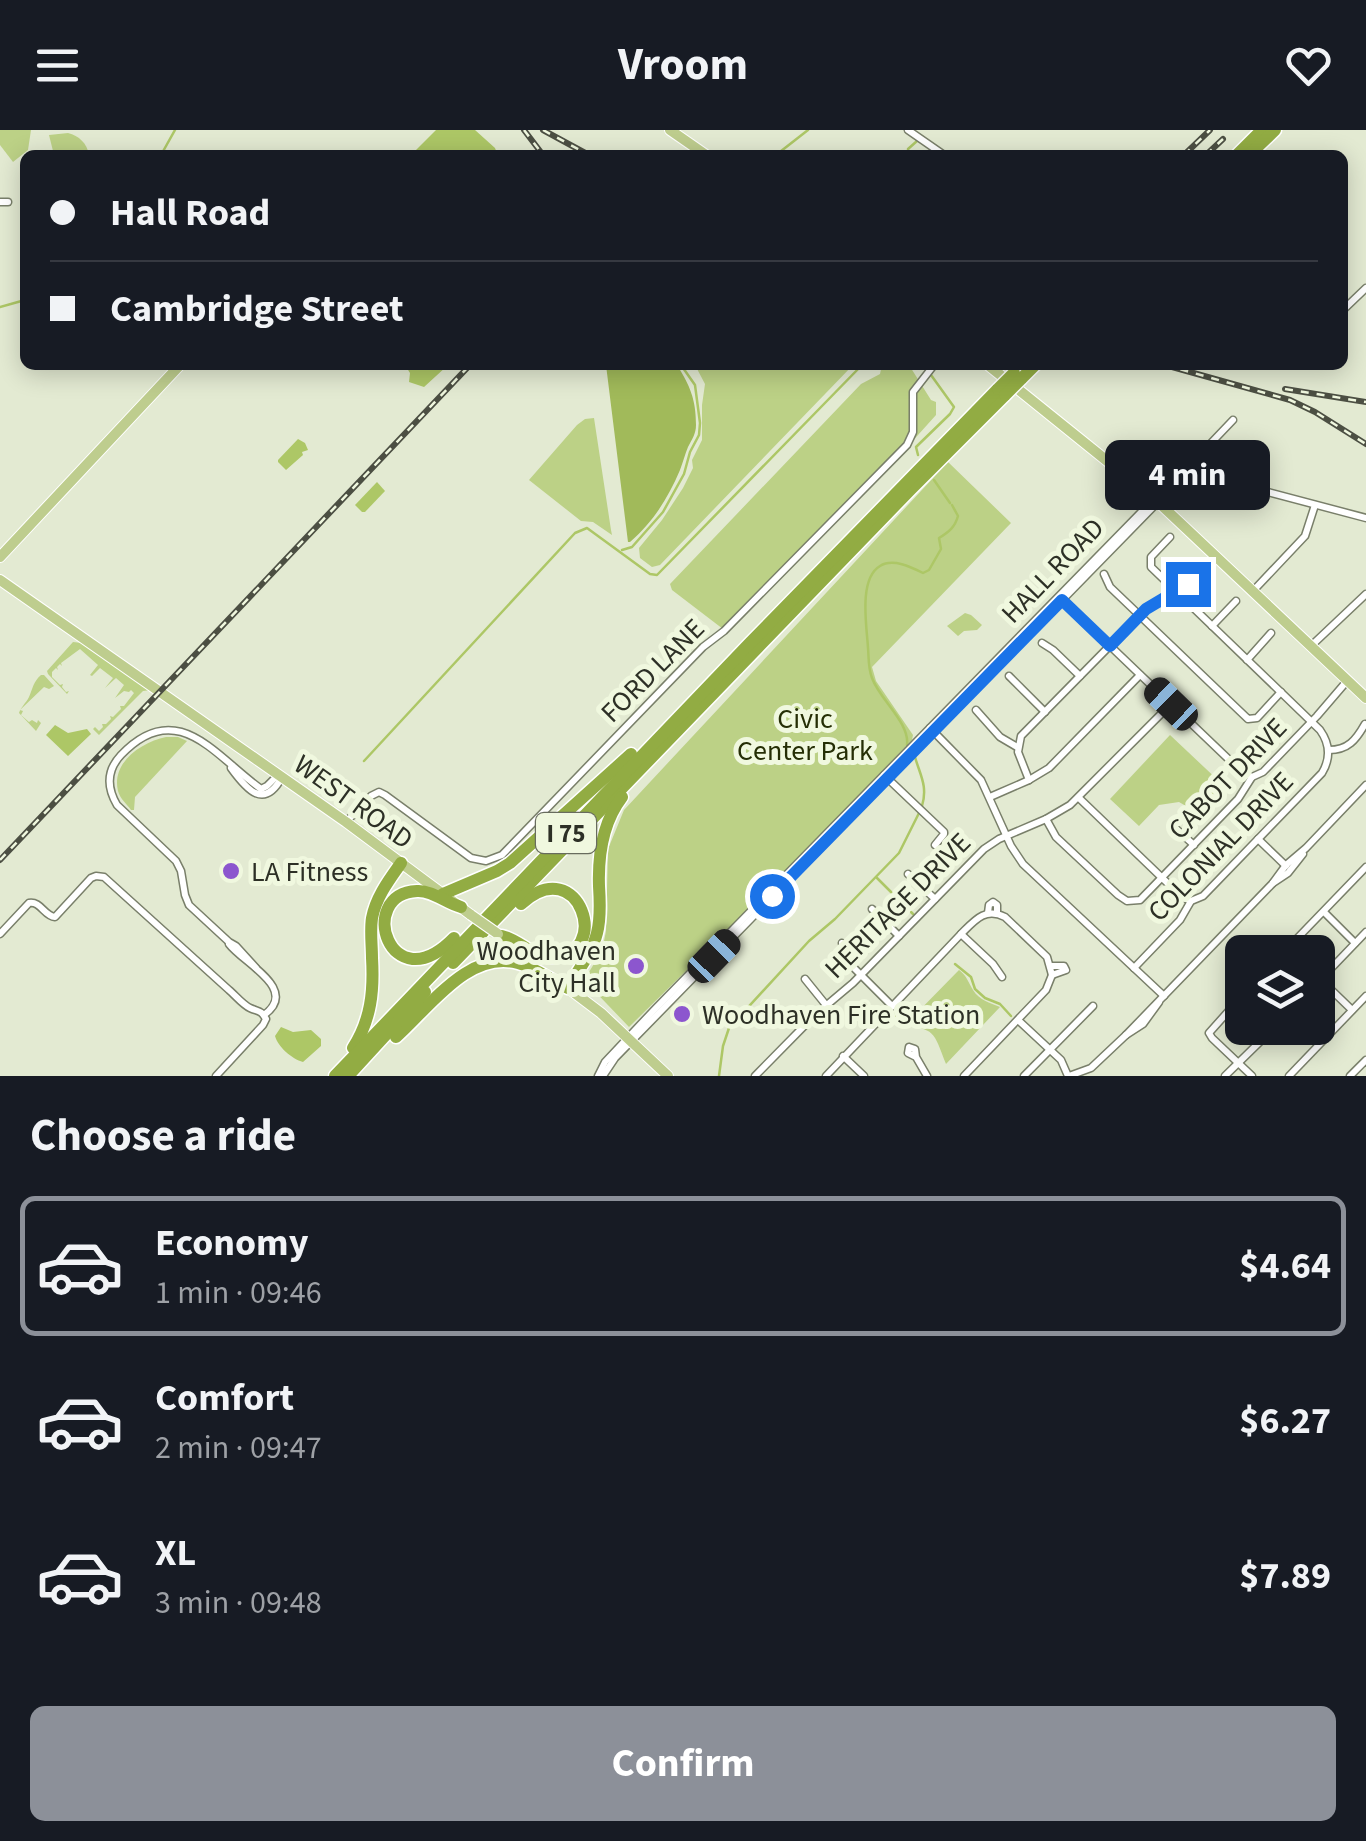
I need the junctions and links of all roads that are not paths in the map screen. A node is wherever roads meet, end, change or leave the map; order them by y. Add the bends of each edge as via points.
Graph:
1 (670, 130) edge
2 (908, 130) edge
3 (1262, 130) edge
4 (1274, 130) edge
5 (699, 150) edge
6 (937, 150) edge
7 (1242, 150) edge
8 (1254, 150) edge
9 (1366, 288) edge
10 (1348, 306) edge
11 (175, 370) edge
12 (930, 370) edge
13 (994, 370) edge
14 (1019, 372) edge
15 (1001, 392) junction
16 (1234, 420) dead end
17 (1195, 461) junction
18 (1156, 500) junction
19 (1315, 505) junction
20 (1366, 518) edge
21 (1170, 537) dead end
22 (1216, 556) junction
23 (0, 557) edge
24 (1104, 574) dead end
25 (0, 580) edge
26 (1176, 591) junction
27 (1253, 591) junction
28 (1366, 594) edge
29 (1060, 598) junction
30 (1236, 601) dead end
31 (1140, 616) junction
32 (1212, 626) junction
33 (1271, 633) dead end
34 (748, 644) junction
35 (1042, 644) dead end
36 (1110, 646) junction
37 (1311, 646) junction
38 (1247, 660) junction
39 (1140, 675) junction
40 (1009, 676) dead end
41 (1080, 676) junction
42 (1347, 680) junction
43 (1281, 692) junction
44 (1366, 698) edge
45 (1171, 704) junction
46 (976, 710) dead end
47 (1045, 712) junction
48 (1312, 722) junction
49 (1364, 724) edge
50 (931, 729) junction
51 (1017, 747) junction
52 (661, 749) junction
53 (1329, 750) junction
54 (631, 754) junction
55 (280, 775) junction
56 (886, 776) junction
57 (1252, 776) junction
58 (1029, 780) junction
59 (1366, 786) edge
60 (990, 797) junction
61 (1079, 798) junction
62 (1046, 819) junction
63 (346, 822) junction
64 (1174, 827) dead end
65 (1006, 836) junction
66 (1258, 839) junction
67 (935, 845) dead end
68 (1194, 845) junction
69 (401, 863) junction
70 (1288, 868) junction
71 (1366, 868) edge
72 (908, 874) dead end
73 (1162, 878) junction
74 (443, 894) junction
75 (935, 899) junction
76 (1192, 901) junction
77 (872, 909) dead end
78 (466, 911) junction
79 (1323, 912) junction
80 (1366, 932) edge
81 (0, 934) edge
82 (961, 934) junction
83 (500, 935) junction
84 (1301, 935) edge
85 (899, 936) junction
86 (842, 943) dead end
87 (1355, 943) junction
88 (1335, 964) edge
89 (1134, 968) junction
90 (861, 975) junction
91 (1002, 977) dead end
92 (805, 979) dead end
93 (568, 988) junction
94 (1335, 995) edge
95 (1366, 996) edge
96 (1162, 999) junction
97 (826, 1005) junction
98 (892, 1006) junction
99 (1093, 1006) dead end
100 (1352, 1010) junction
101 (264, 1014) junction
102 (1225, 1014) edge
103 (1018, 1020) junction
104 (396, 1037) junction
105 (630, 1039) junction
106 (1256, 1045) edge
107 (1049, 1050) junction
108 (843, 1056) junction
109 (916, 1057) dead end
110 (1366, 1060) edge
111 (1237, 1062) junction
112 (221, 1073) edge
113 (333, 1076) edge
114 (348, 1076) edge
115 (359, 1076) edge
116 (601, 1076) edge
117 (668, 1076) edge
118 (754, 1076) edge
119 (826, 1076) edge
120 (864, 1076) edge
121 (928, 1076) edge
122 (964, 1076) edge
123 (1024, 1076) edge
124 (1069, 1076) edge
125 (1224, 1076) edge
126 (1252, 1076) edge
127 (1289, 1076) edge
128 (1350, 1076) edge

1 - 5 main road
2 - 6 street
3 - 7 highway
4 - 8 highway
9 - 10 street
11 - 23 main road
12 - 63 street, FORD LANE via 913,392 907,445 502,854 470,858 378,792
13 - 18 main road
14 - 15 highway, I 75, bridge
15 - 34 highway, I 75
15 - 52 highway, I 75
16 - 17 street, HALL ROAD
17 - 18 street, HALL ROAD
17 - 19 street via 1210,476
18 - 22 main road
18 - 29 street, HALL ROAD
19 - 20 street
19 - 27 street via 1305,536
21 - 26 street via 1150,561
22 - 26 street
22 - 27 main road
24 - 31 street
25 - 55 main road, WEST ROAD
26 - 31 street
26 - 32 street
27 - 37 main road
28 - 37 street
29 - 36 street
29 - 50 street, HALL ROAD
30 - 32 street
31 - 36 street
31 - 43 street via 1248,719
32 - 38 street
33 - 38 street
34 - 54 highway
34 - 113 highway, I 75
35 - 41 street
36 - 39 street
36 - 41 street
37 - 42 main road
38 - 43 street
39 - 45 street
39 - 58 street
40 - 47 street
41 - 47 street
42 - 44 main road
42 - 48 street, CABOT DRIVE
43 - 48 street
45 - 57 street
45 - 61 street, HERITAGE DRIVE
46 - 51 street
47 - 51 street
48 - 53 street
48 - 57 street, CABOT DRIVE
49 - 53 street via 1349,745
50 - 56 street, HALL ROAD
50 - 60 street
51 - 58 street
52 - 93 highway via 616,804 606,828 598,933
52 - 114 highway, I 75
53 - 66 street, COLONIAL DRIVE via 1322,773
54 - 74 highway via 510,863
54 - 78 highway via 438,953 408,958 386,939 386,912 404,893 425,891
55 - 63 main road, WEST ROAD
55 - 101 street via 274,790 254,793 199,738 162,731 130,746 109,778 117,806 176,860 189,905 272,984 274,1008
56 - 67 street via 944,832
56 - 105 street, HALL ROAD
57 - 68 street, CABOT DRIVE
58 - 60 street
59 - 70 street
60 - 65 street
61 - 62 street, HERITAGE DRIVE
61 - 73 street
62 - 65 street, HERITAGE DRIVE
62 - 73 street, CABOT DRIVE via 1056,837 1125,900 1144,896
63 - 69 main road, WEST ROAD
64 - 68 street
65 - 75 street, HERITAGE DRIVE via 984,848
65 - 89 street via 1023,864
66 - 70 street
66 - 76 street, COLONIAL DRIVE
68 - 73 street, CABOT DRIVE
69 - 74 main road, WEST ROAD
69 - 113 highway via 373,915 374,989 367,1020
70 - 96 street
71 - 79 street
72 - 75 street
73 - 76 street
74 - 78 main road, WEST ROAD
75 - 85 street, HERITAGE DRIVE
76 - 89 street, COLONIAL DRIVE
77 - 85 street
78 - 83 main road, WEST ROAD, bridge
79 - 84 street
79 - 87 street
80 - 87 street
81 - 101 street via 29,903 55,916 91,878 104,877 228,990
82 - 91 street
82 - 98 street
82 - 103 street via 993,913 1044,953 1052,970 1046,990
83 - 93 main road, WEST ROAD
83 - 104 highway via 557,957 580,942 585,916 565,892 533,894
85 - 90 street, HERITAGE DRIVE
86 - 90 street via 846,960
87 - 88 street
89 - 96 street
90 - 97 street, HERITAGE DRIVE
90 - 98 street
92 - 97 street
93 - 104 highway via 520,964 485,963 459,978
93 - 105 main road, WEST ROAD
94 - 100 street
95 - 100 street
96 - 124 street via 1092,1068
97 - 118 street, HERITAGE DRIVE
98 - 108 street
99 - 107 street
100 - 127 street
101 - 112 street via 263,1025
102 - 111 street via 1209,1034
103 - 107 street
103 - 122 street
104 - 115 highway
105 - 116 street, HALL ROAD
105 - 117 main road, WEST ROAD
106 - 111 street
107 - 123 street
107 - 124 street
108 - 119 street
108 - 120 street
109 - 121 street
110 - 128 street
111 - 125 street
111 - 126 street

